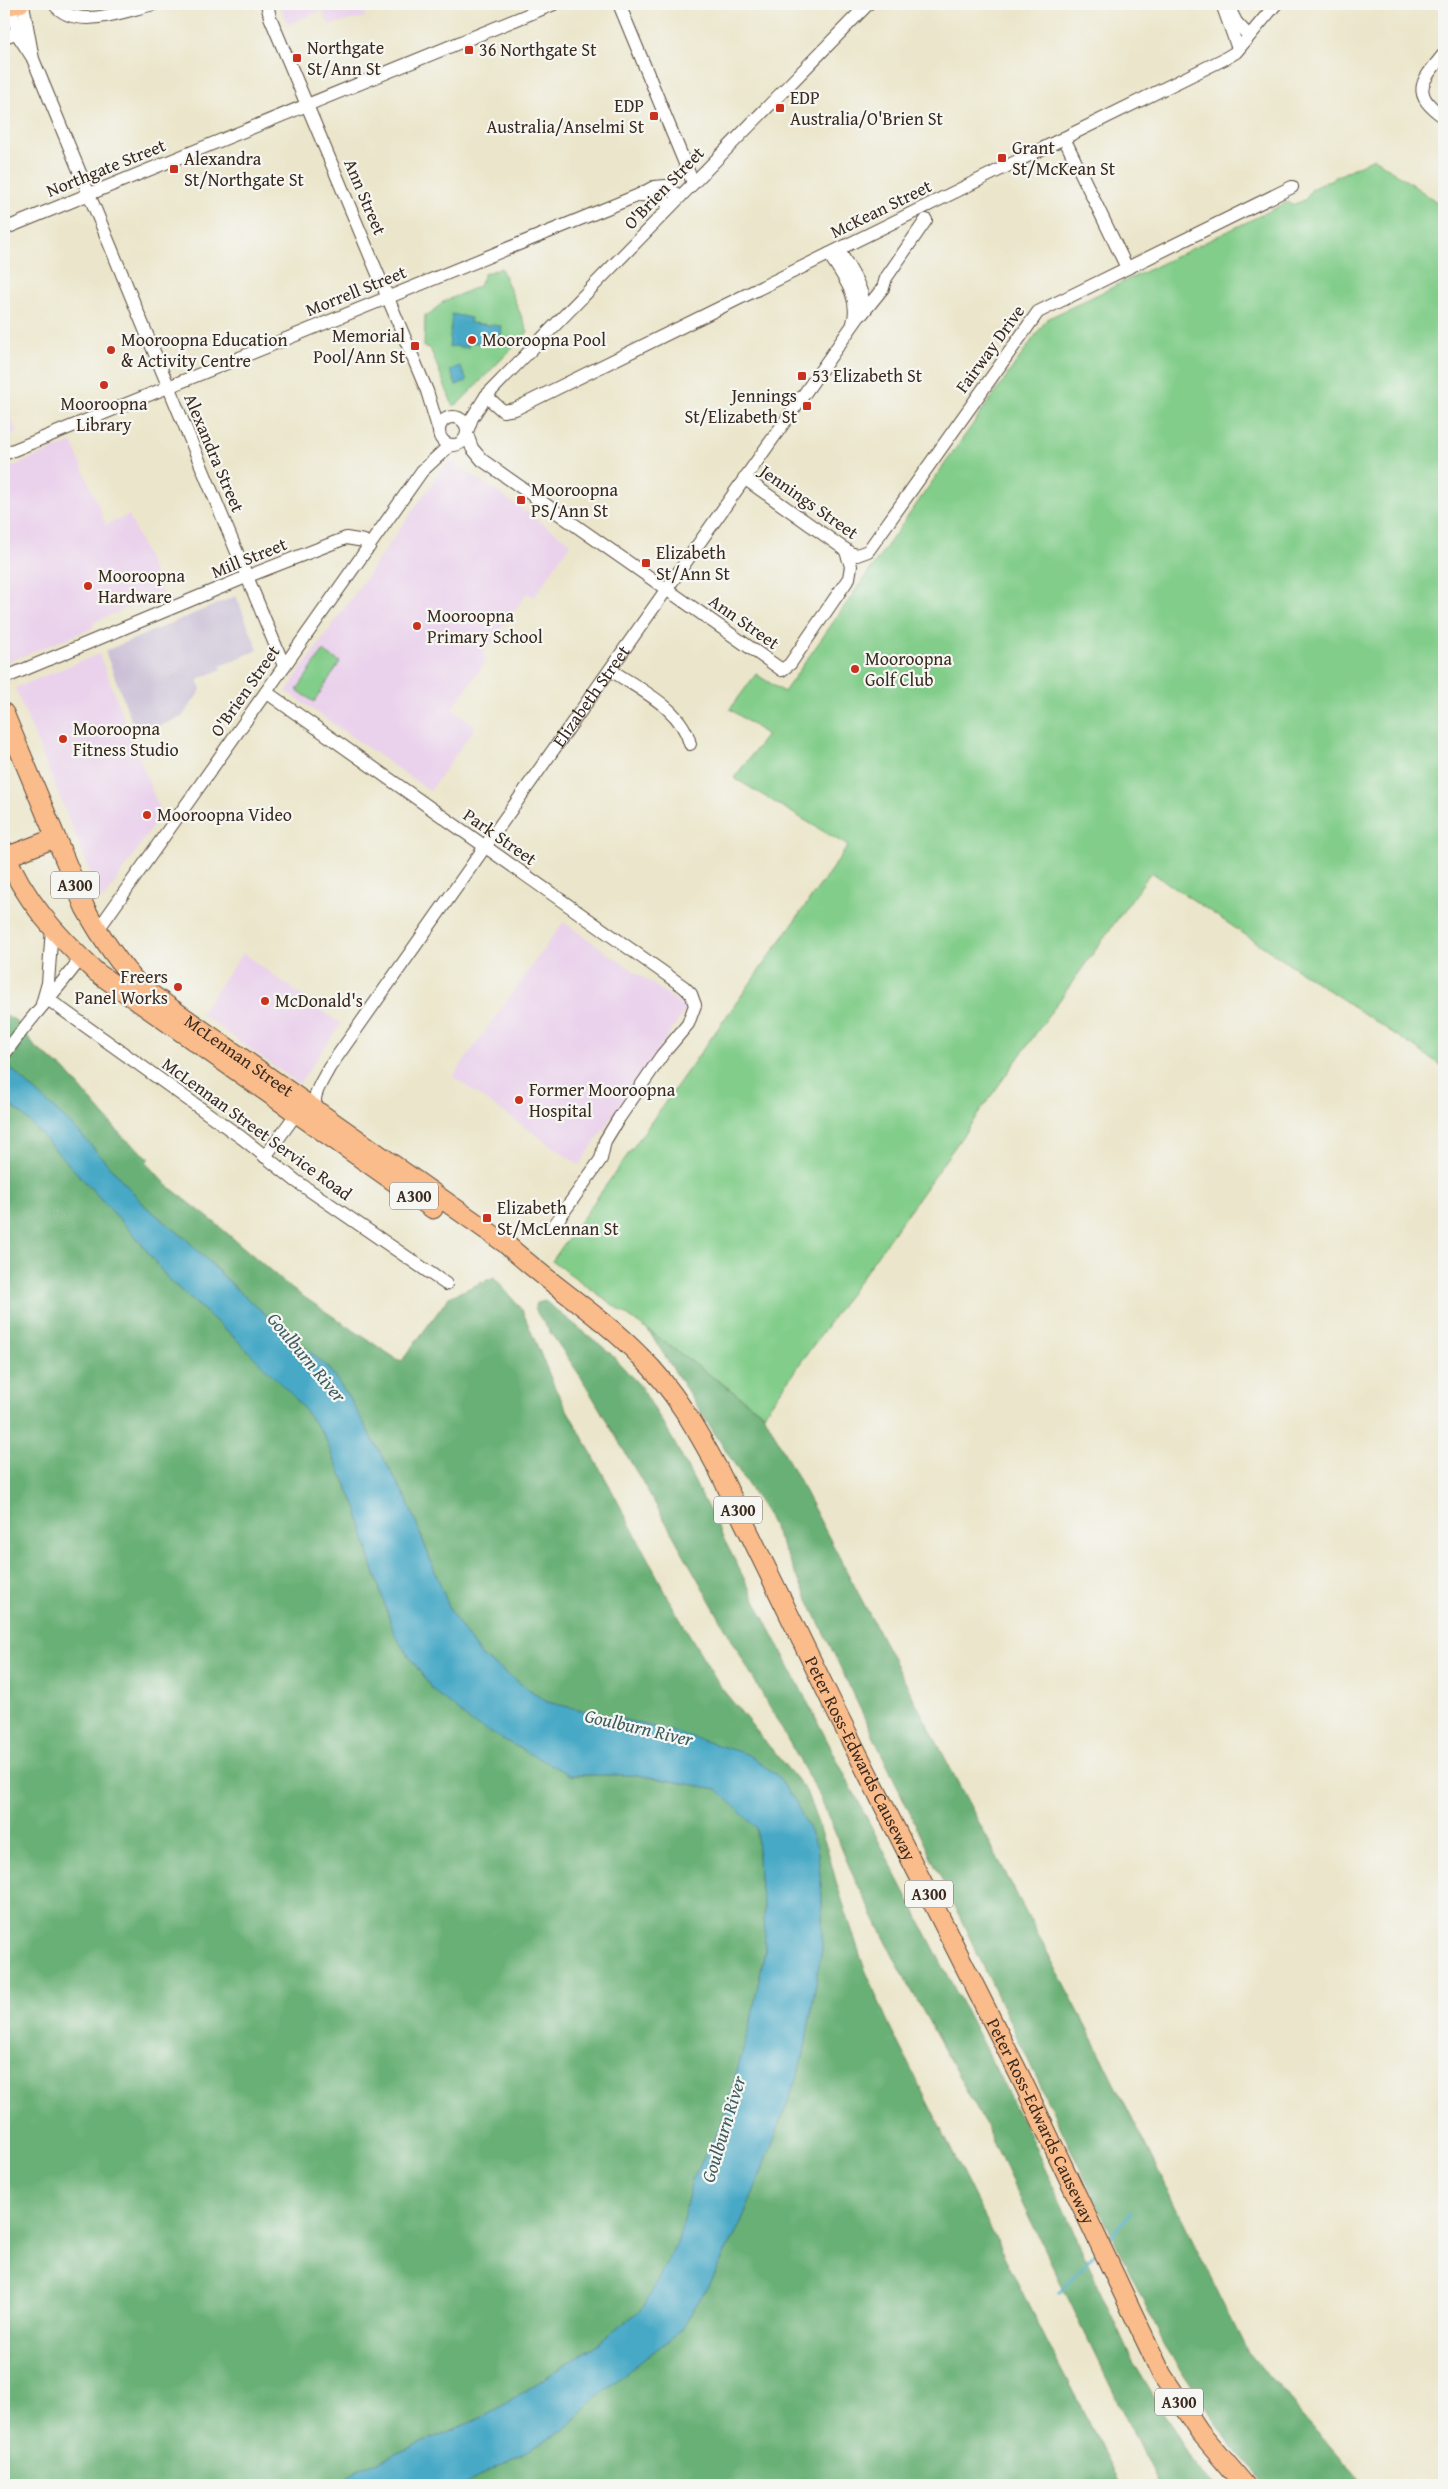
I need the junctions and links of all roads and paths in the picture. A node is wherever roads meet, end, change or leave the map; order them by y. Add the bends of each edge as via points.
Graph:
1 (54, 4) edge
2 (154, 4) edge
3 (262, 4) edge
4 (267, 4) edge
5 (554, 4) edge
6 (619, 4) edge
7 (868, 4) edge
8 (1222, 4) edge
9 (1226, 4) edge
10 (1276, 4) edge
11 (14, 5) edge
12 (270, 17) junction
13 (23, 31) junction
14 (1249, 36) junction
15 (4, 37) edge
16 (1238, 49) junction
17 (1444, 54) edge
18 (307, 104) junction
19 (1444, 117) edge
20 (1064, 138) junction
21 (693, 183) junction
22 (1292, 187) dead end
23 (88, 194) junction
24 (675, 201) junction
25 (926, 220) dead end
26 (4, 229) edge
27 (834, 252) junction
28 (1127, 268) junction
29 (388, 297) junction
30 (852, 325) junction
31 (168, 388) junction
32 (427, 391) junction
33 (486, 396) junction
34 (452, 417) junction
35 (439, 432) junction
36 (467, 433) junction
37 (452, 446) junction
38 (4, 454) edge
39 (489, 465) junction
40 (422, 472) junction
41 (744, 478) junction
42 (369, 546) junction
43 (849, 552) junction
44 (246, 577) junction
45 (665, 589) junction
46 (284, 666) junction
47 (610, 670) junction
48 (4, 678) edge
49 (266, 692) junction
50 (4, 713) edge
51 (690, 744) dead end
52 (55, 838) junction
53 (484, 848) junction
54 (5, 855) edge
55 (52, 928) junction
56 (97, 931) junction
57 (80, 958) junction
58 (49, 1000) junction
59 (38, 1013) junction
60 (4, 1055) edge
61 (329, 1068) junction
62 (298, 1107) junction
63 (319, 1113) junction
64 (265, 1156) junction
65 (553, 1227) dead end
66 (536, 1273) junction
67 (446, 1284) dead end
68 (568, 1295) joint
69 (1245, 2485) edge

1 - 2 street via 70,16 85,19
3 - 12 street, Ann Street
4 - 12 street, Ann Street
5 - 18 street, Northgate Street
6 - 21 street
7 - 21 street, O'Brien Street
8 - 16 street
9 - 14 street
10 - 14 street, McKean Street
11 - 13 street, Alexandra Street
12 - 18 street, Ann Street
13 - 15 street
13 - 23 street, Alexandra Street
14 - 16 street, McKean Street
16 - 20 street, McKean Street via 1231,56
17 - 19 street via 1424,79 1422,91 1428,105
18 - 23 street, Northgate Street
18 - 29 street, Ann Street
20 - 27 street, McKean Street
20 - 28 street
21 - 24 street, O'Brien Street
22 - 28 street, Fairway Drive
23 - 26 street, Northgate Street
23 - 31 street, Alexandra Street
24 - 29 street, Morrell Street via 639,195
24 - 33 street, O'Brien Street
25 - 30 street, Elizabeth Street via 886,278 883,288
27 - 30 street, Elizabeth Street via 864,302 862,312
27 - 33 street, McKean Street via 515,409 503,411
28 - 43 street, Fairway Drive via 1035,314 870,550 861,554
29 - 31 street, Morrell Street
29 - 32 street, Ann Street
30 - 41 street, Elizabeth Street
31 - 38 street, Morrell Street
31 - 44 street, Alexandra Street
32 - 34 street, Ann Street
32 - 35 street, Ann Street
33 - 34 street, O'Brien Street
33 - 36 street, O'Brien Street
34 - 35 street via 442,423
34 - 36 street via 464,422
35 - 37 street via 443,442
35 - 40 street, O'Brien Street
36 - 37 street via 462,442
36 - 39 street, Ann Street via 474,450
37 - 39 street, Ann Street
37 - 40 street, O'Brien Street
39 - 45 street, Ann Street
40 - 42 street, O'Brien Street
41 - 43 street, Jennings Street
41 - 45 street, Elizabeth Street
42 - 44 street, Mill Street via 364,541 346,538
42 - 46 street, O'Brien Street
43 - 45 street, Ann Street via 850,576 790,664 782,670
44 - 46 street, Alexandra Street
44 - 48 street, Mill Street
45 - 47 street, Elizabeth Street
46 - 49 street, O'Brien Street
47 - 51 street via 664,706 681,722
47 - 53 street, Elizabeth Street
49 - 53 street, Park Street
49 - 56 street, O'Brien Street
50 - 52 highway, McLennan Street / A300
52 - 54 highway
52 - 56 highway, McLennan Street / A300
53 - 61 street, Elizabeth Street
53 - 65 street, Park Street via 689,991 695,1005 689,1021 619,1118 605,1141 601,1159
54 - 55 highway, McLennan Street / A300 via 20,884
55 - 57 highway, McLennan Street / A300
55 - 59 street via 48,982
56 - 57 highway
56 - 62 highway, McLennan Street / A300 via 141,987
57 - 58 street
57 - 62 highway, McLennan Street / A300 via 115,986
58 - 59 street
58 - 64 street, McLennan Street Service Road
59 - 60 street via 21,1030
61 - 62 street, Elizabeth Street via 317,1077
61 - 63 street, Elizabeth Street via 314,1099
62 - 63 highway, McLennan Street / A300
62 - 64 street, Elizabeth Street
62 - 66 highway, McLennan Street / A300 via 501,1256
63 - 66 highway, McLennan Street / A300 via 506,1244
64 - 67 street, McLennan Street Service Road
66 - 68 highway, McLennan Street / A300
68 - 69 highway, Peter Ross-Edwards Causeway / A300 via 641,1357 675,1396 698,1432 1073,2183 1162,2375 1186,2412

